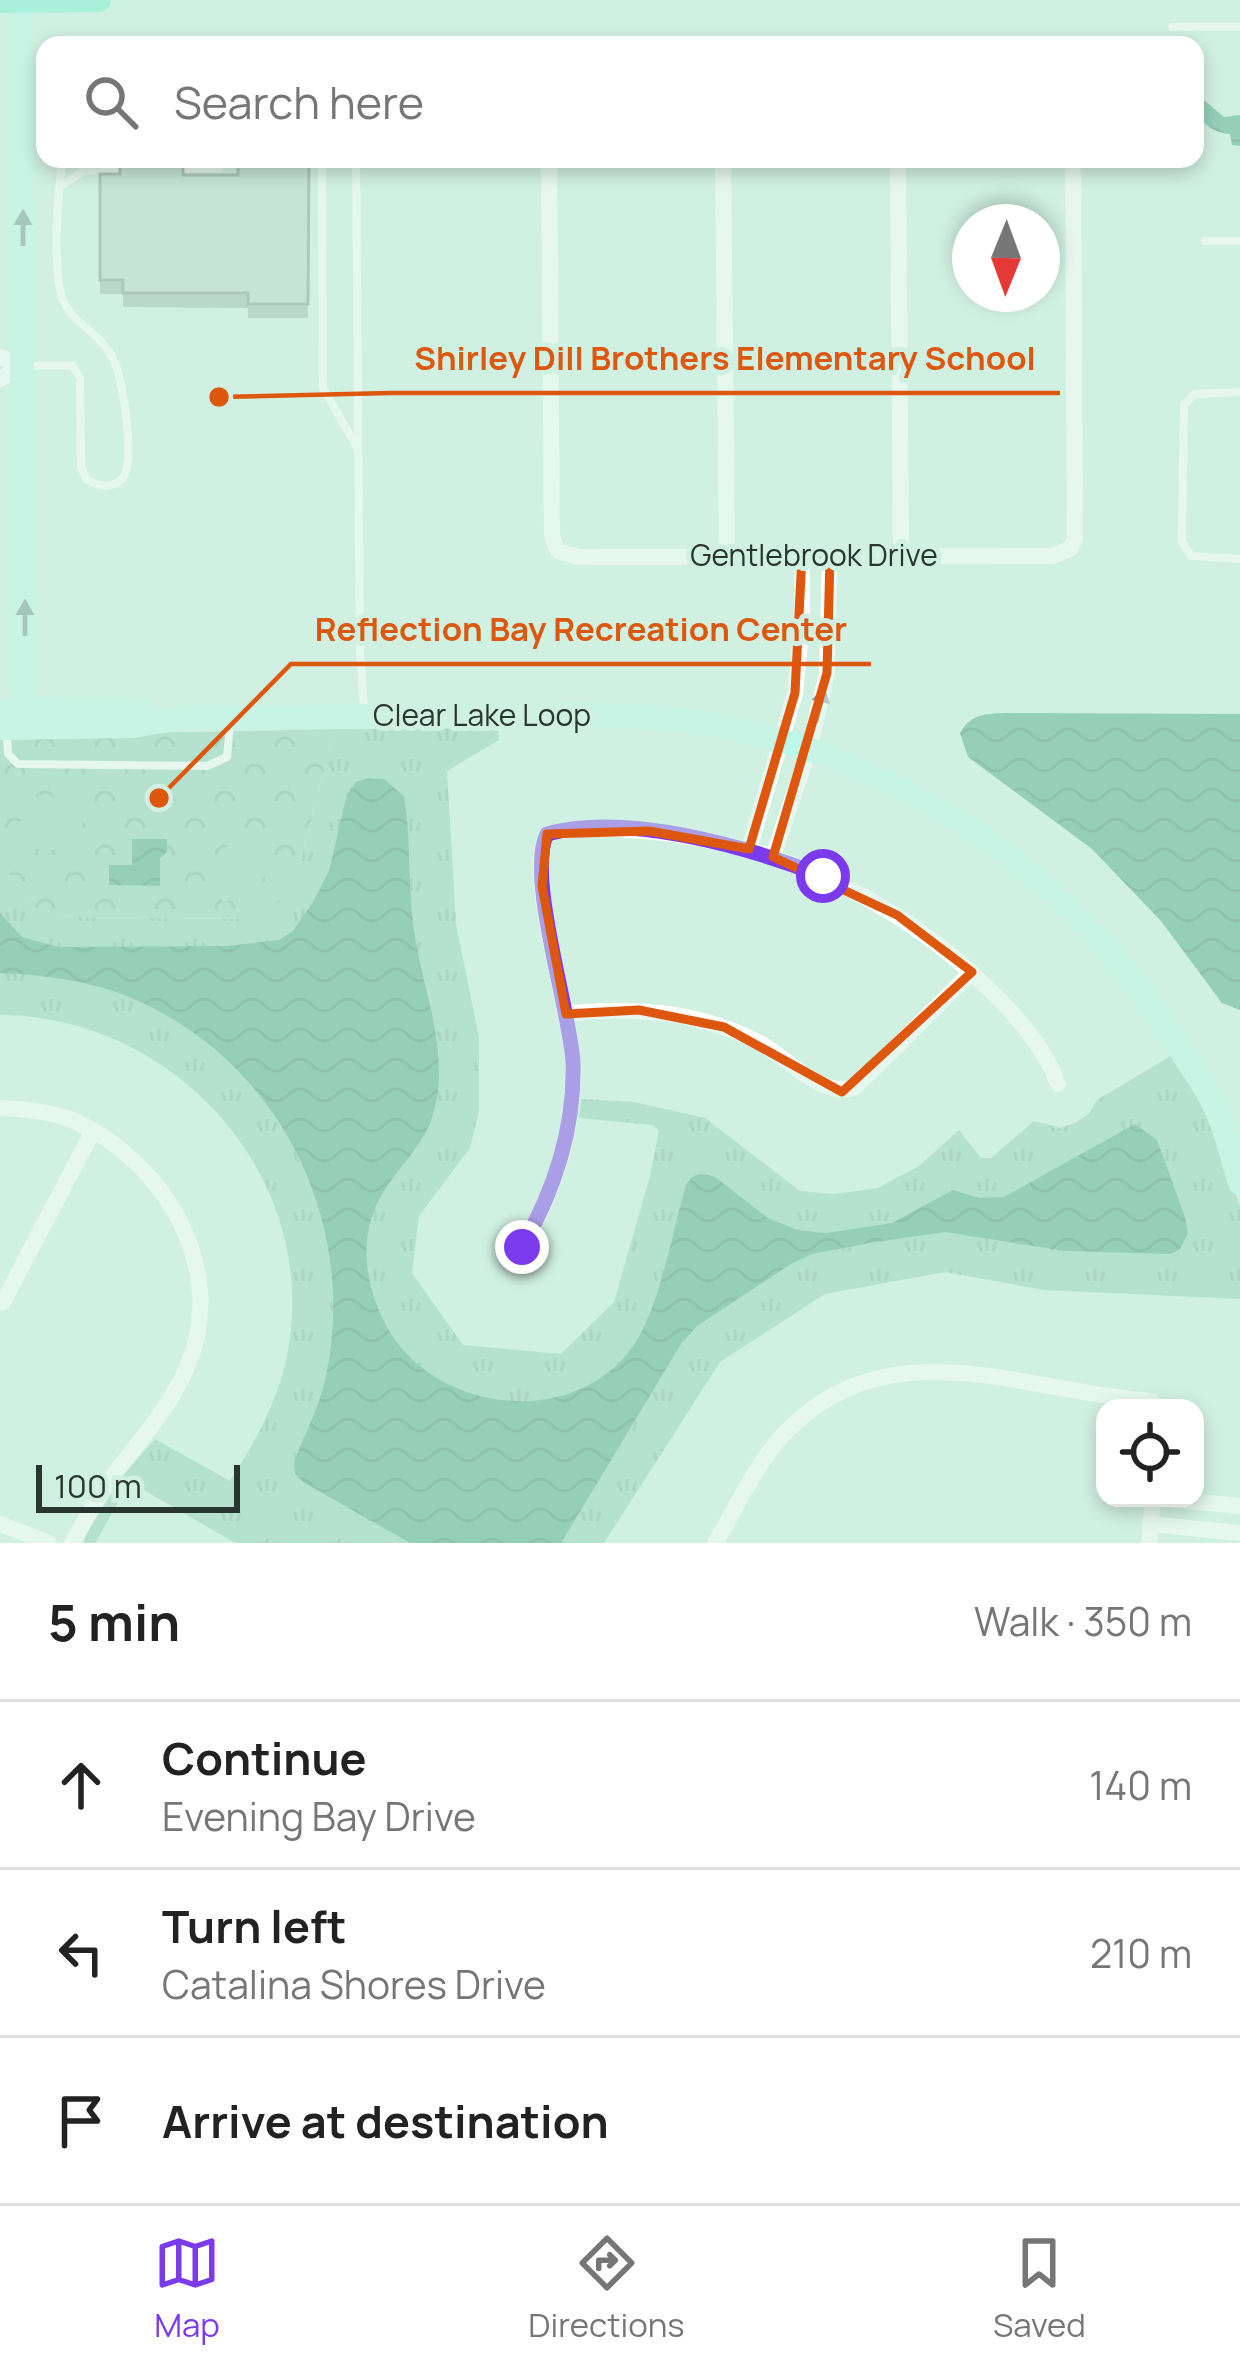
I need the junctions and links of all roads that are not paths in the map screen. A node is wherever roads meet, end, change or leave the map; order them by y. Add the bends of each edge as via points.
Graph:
1 (99, 0) edge
2 (0, 1) edge
3 (20, 1) edge
4 (1172, 27) dead end
5 (1240, 27) edge
6 (11, 144) edge
7 (61, 168) edge
8 (155, 168) edge
9 (219, 168) edge
10 (322, 168) edge
11 (356, 168) edge
12 (549, 168) edge
13 (723, 168) edge
14 (898, 168) edge
15 (1073, 168) edge
16 (134, 169) edge
17 (59, 186) junction
18 (1204, 241) dead end
19 (1240, 241) edge
20 (12, 362) edge
21 (0, 379) edge
22 (1240, 392) edge
23 (358, 448) junction
24 (901, 555) junction
25 (727, 556) junction
26 (802, 556) junction
27 (830, 556) junction
28 (1240, 559) edge
29 (364, 717) junction
30 (6, 718) edge
31 (230, 718) junction
32 (783, 742) junction
33 (809, 749) junction
34 (749, 849) junction
35 (772, 856) junction
36 (972, 972) junction
37 (566, 1014) junction
38 (1058, 1084) dead end
39 (0, 1108) edge
40 (1230, 1120) edge
41 (93, 1131) junction
42 (1240, 1183) edge
43 (522, 1247) dead end
44 (3, 1302) dead end
45 (1118, 1399) edge
46 (1204, 1503) edge
47 (1240, 1506) edge
48 (0, 1524) edge
49 (1240, 1533) edge
50 (1150, 1534) edge
51 (49, 1543) edge
52 (72, 1543) edge
53 (715, 1543) edge

1 - 3 main road
2 - 3 main road
3 - 6 street
4 - 5 lane
20 -> 6 street
7 - 17 lane
8 - 9 lane
10 - 23 lane via 323,388
11 - 23 lane
12 - 25 street, Gentlebrook Drive via 551,536 558,550 578,557
13 - 25 street
14 - 24 street
15 - 24 street, Gentlebrook Drive via 1075,539 1052,556
16 - 17 lane via 84,170
17 - 20 lane via 60,294 115,363 127,474 116,484 87,480 80,378 72,364
18 - 19 lane
20 - 21 street
30 -> 20 street
22 - 28 lane via 1195,394 1184,405 1182,542 1191,556
23 - 29 lane
24 - 27 street, Gentlebrook Drive
25 - 26 street, Gentlebrook Drive
26 - 27 street, Gentlebrook Drive
26 - 32 street via 795,693
33 -> 27 street via 827,673
29 - 31 street, Clear Lake Loop
29 - 32 street, Clear Lake Loop via 667,719
30 - 31 street, Clear Lake Loop via 144,711
30 - 31 lane via 8,754 18,764 207,766 227,757
32 - 33 street, Clear Lake Loop
32 - 34 street
33 - 35 street
33 - 40 street, Clear Lake Loop via 973,828 1079,915 1155,1008
34 - 35 street
34 - 37 street via 649,831 547,834 542,886
35 - 36 street via 897,915
36 - 37 street via 842,1092 724,1027 639,1010
36 - 38 street via 1038,1044
37 - 43 street via 573,1082 563,1148
39 - 41 street via 68,1118
40 - 42 street
41 - 44 street
41 - 52 street via 147,1170 167,1198 193,1255 198,1309 190,1362 173,1396
45 - 53 street via 959,1370 873,1381 786,1432
46 - 47 street
48 - 51 street
49 - 50 street

